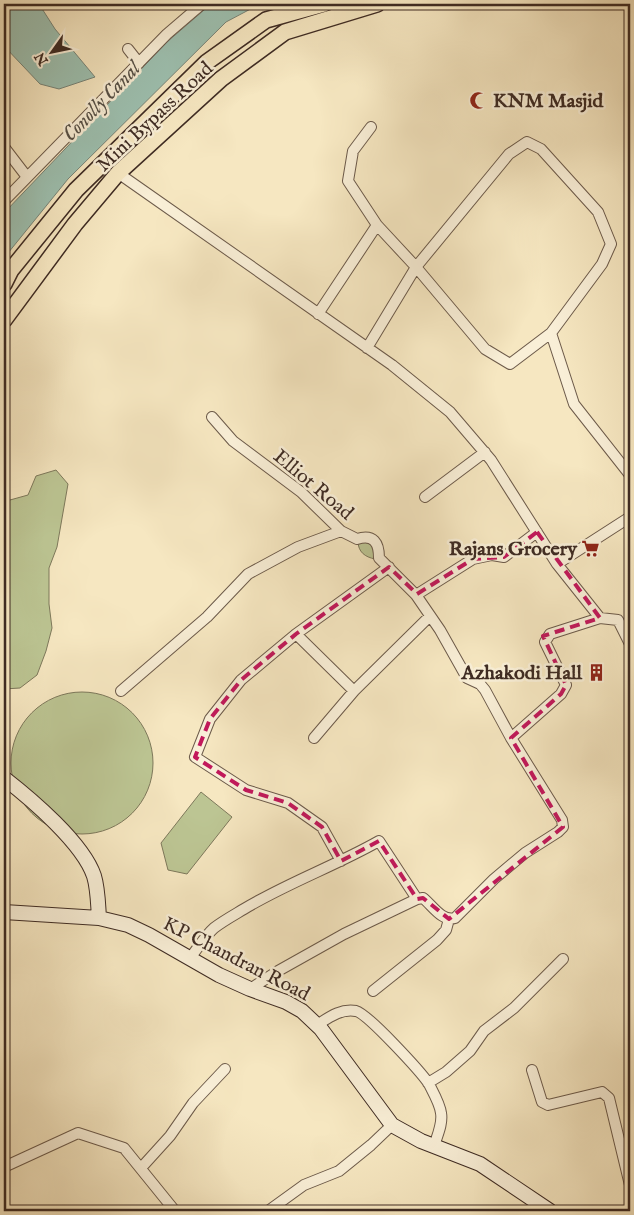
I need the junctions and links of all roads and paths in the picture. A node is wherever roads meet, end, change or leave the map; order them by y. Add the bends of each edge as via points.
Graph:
1 (202, 4) edge
2 (324, 4) edge
3 (377, 4) edge
4 (128, 49) dead end
5 (139, 63) junction
6 (371, 127) dead end
7 (4, 147) edge
8 (118, 173) junction
9 (27, 177) junction
10 (4, 201) edge
11 (377, 225) junction
12 (416, 267) junction
13 (4, 284) edge
14 (318, 314) junction
15 (4, 320) edge
16 (551, 333) junction
17 (367, 348) junction
18 (212, 417) dead end
19 (484, 452) junction
20 (630, 475) edge
21 (425, 497) dead end
22 (630, 517) edge
23 (341, 531) junction
24 (537, 532) junction
25 (557, 564) junction
26 (389, 567) junction
27 (416, 595) junction
28 (430, 616) junction
29 (600, 618) junction
30 (296, 634) junction
31 (630, 644) edge
32 (121, 690) dead end
33 (354, 691) junction
34 (314, 738) dead end
35 (511, 738) junction
36 (4, 778) edge
37 (341, 861) junction
38 (417, 899) junction
39 (4, 912) edge
40 (100, 918) junction
41 (449, 919) junction
42 (190, 958) junction
43 (563, 959) dead end
44 (250, 989) junction
45 (373, 991) dead end
46 (317, 1025) junction
47 (225, 1069) dead end
48 (532, 1070) dead end
49 (428, 1083) junction
50 (392, 1125) junction
51 (434, 1146) junction
52 (4, 1166) edge
53 (141, 1168) junction
54 (630, 1185) edge
55 (175, 1211) edge
56 (268, 1211) edge
57 (550, 1211) edge

1 - 5 street
2 - 13 main road, Mini Bypass Road via 266,20 207,62 76,190 11,270
3 - 8 main road, Mini Bypass Road via 285,32 222,80
4 - 5 street
5 - 9 street
6 - 11 street via 353,152 348,181
7 - 9 street
8 - 14 street
8 - 15 main road, Mini Bypass Road via 75,224
9 - 10 street
11 - 12 street
11 - 14 street
12 - 16 street via 485,349 510,364
12 - 16 street via 509,154 527,142 541,149 598,212 611,244 602,264
12 - 17 street
14 - 17 street
16 - 20 street via 574,404
17 - 19 street via 450,412
18 - 23 street, Elliot Road via 233,441 301,492
19 - 21 street
19 - 24 street
22 - 25 street
23 - 26 street, Elliot Road via 357,539 373,540 379,546 379,558
23 - 32 street via 298,547 248,574 207,617
24 - 25 street
24 - 27 street via 504,557 473,558
25 - 29 street
26 - 27 street, Elliot Road
26 - 30 street
27 - 28 street, Elliot Road
28 - 33 street
28 - 35 street, Elliot Road via 467,678 485,690
29 - 31 street via 618,620
29 - 35 street via 550,634 545,642 566,685 561,694
30 - 33 street
30 - 37 street via 241,680 210,719 194,757 246,790 288,803 322,827
33 - 34 street
35 - 41 street, Elliot Road via 562,820 563,827 494,879 460,914
36 - 40 main road via 60,828 85,858 94,875
37 - 38 street via 379,841
37 - 42 street via 225,920 213,929
38 - 41 street via 423,898
38 - 44 street via 344,934
39 - 40 main road, KP Chandran Road
40 - 42 main road, KP Chandran Road via 128,925
41 - 45 street via 446,930 437,940
42 - 44 main road, KP Chandran Road
43 - 49 street via 514,1008 484,1031 470,1051
44 - 46 main road, KP Chandran Road via 286,1002
46 - 49 street via 344,1010 356,1011 379,1028
46 - 50 main road, KP Chandran Road
47 - 53 street
48 - 54 street via 542,1102 548,1105 602,1092 609,1098
49 - 51 street via 441,1112
50 - 51 main road, KP Chandran Road
50 - 56 street via 339,1171 304,1186
51 - 57 main road, KP Chandran Road via 480,1164
52 - 53 street via 78,1133 124,1148
53 - 55 street

